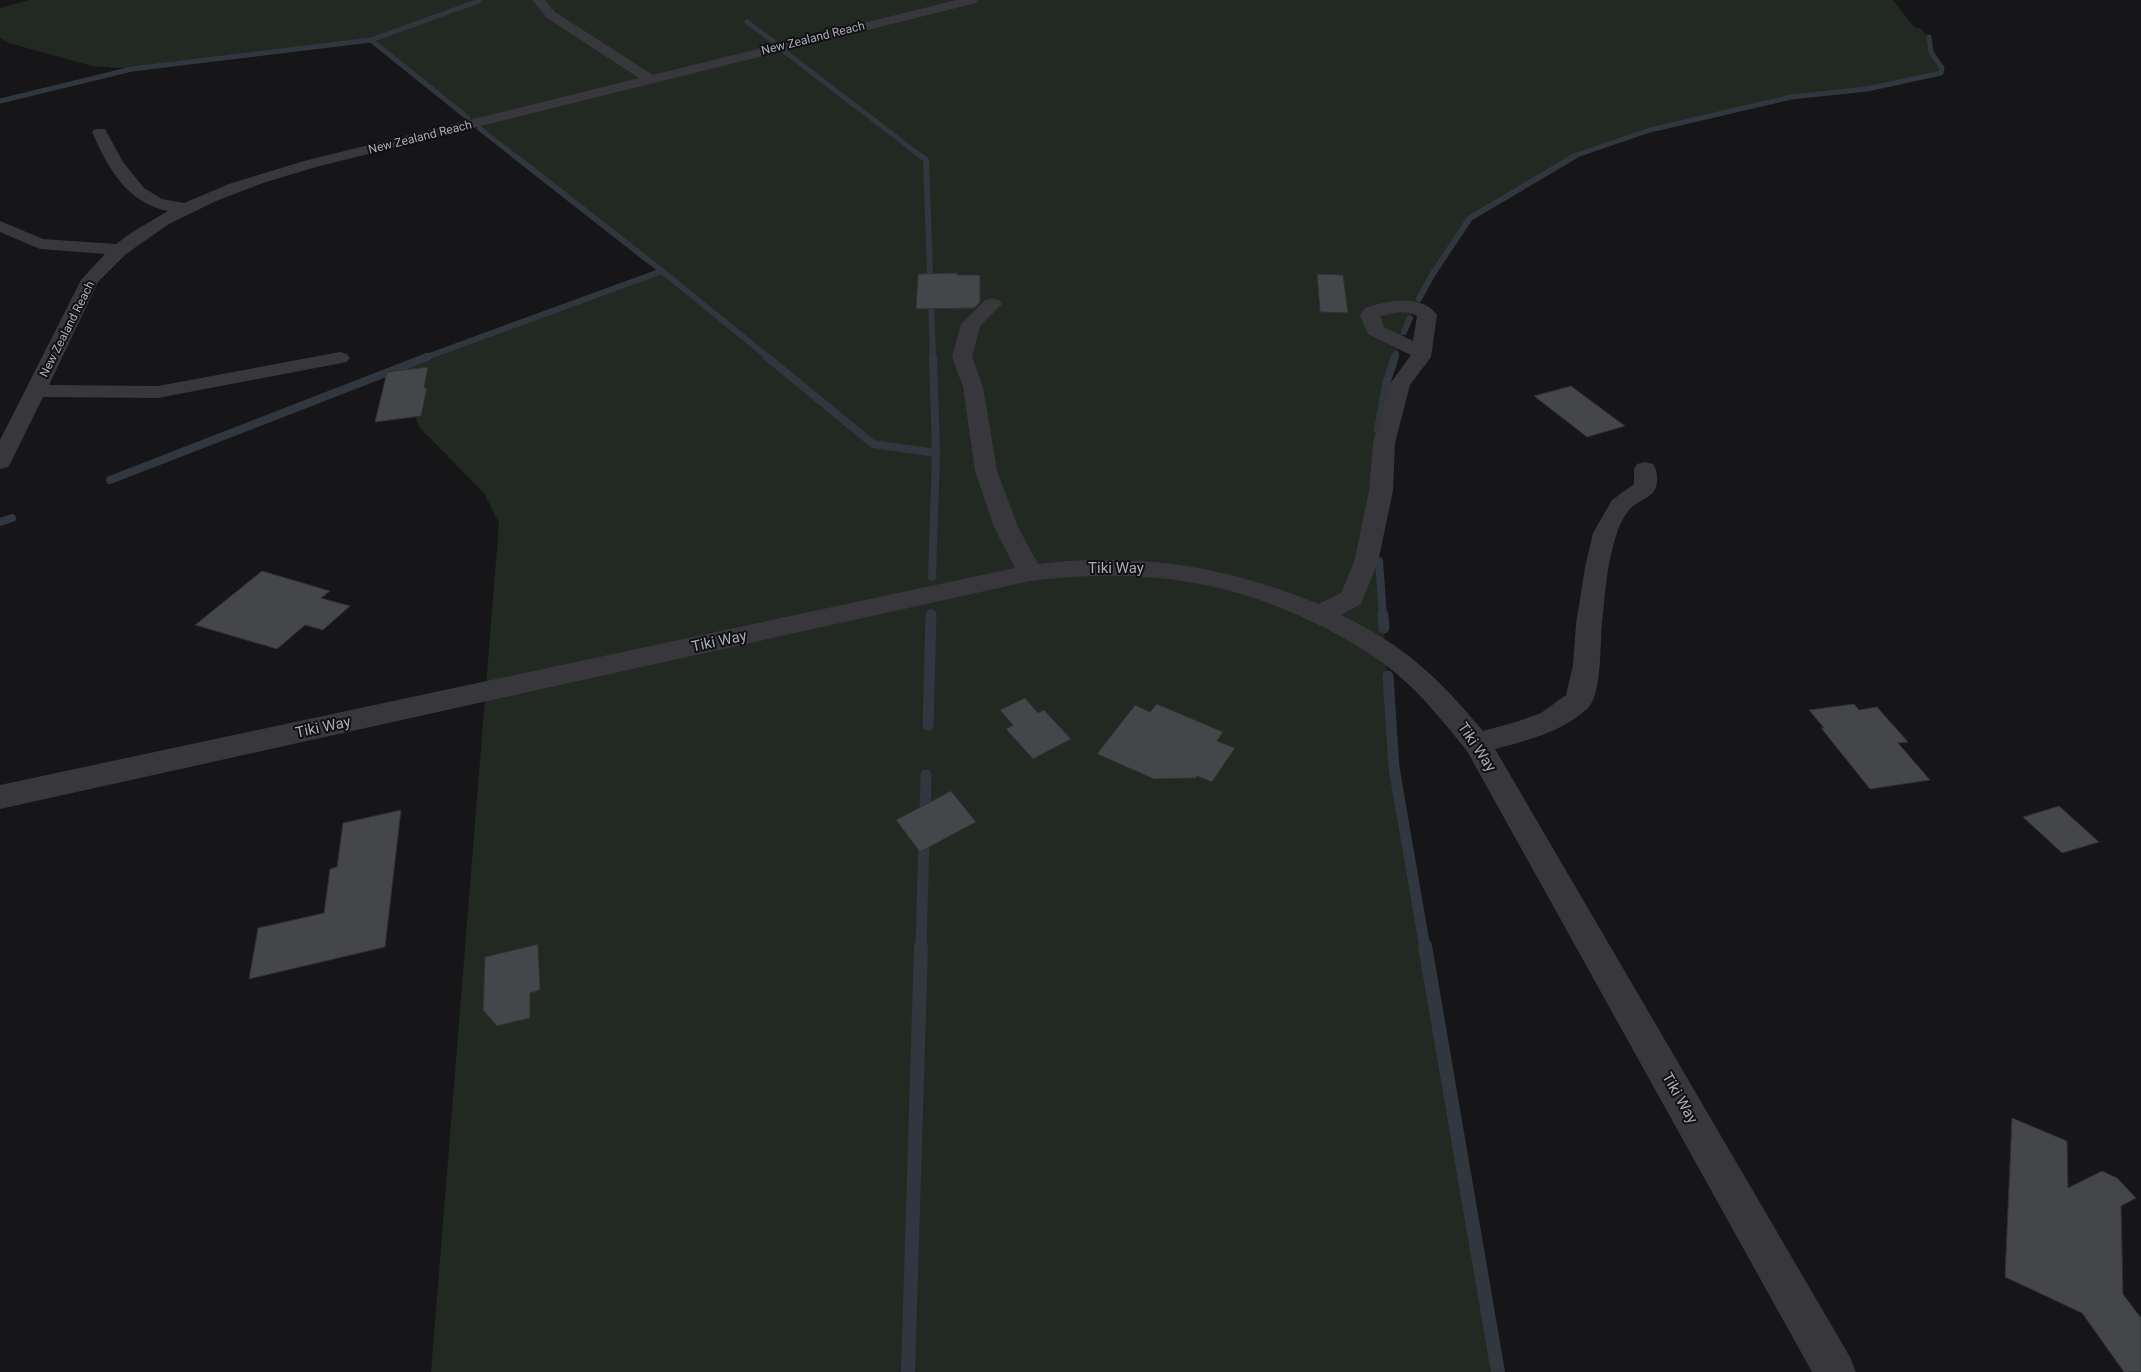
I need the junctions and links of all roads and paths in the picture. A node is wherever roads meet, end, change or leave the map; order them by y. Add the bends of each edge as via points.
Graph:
1 (538, 0) edge
2 (972, 0) edge
3 (650, 79) junction
4 (100, 132) dead end
5 (187, 208) junction
6 (0, 226) edge
7 (120, 250) junction
8 (992, 304) dead end
9 (1422, 352) dead end
10 (340, 358) dead end
11 (35, 391) junction
12 (0, 462) edge
13 (1645, 469) dead end
14 (1030, 573) junction
15 (1320, 614) junction
16 (1477, 743) junction
17 (0, 797) edge
18 (1835, 1372) edge

1 - 3 street via 552,15
2 - 3 street, New Zealand Reach
3 - 5 street, New Zealand Reach via 280,172
4 - 5 street via 133,188 155,203
5 - 7 street, New Zealand Reach
6 - 7 street via 40,244
7 - 11 street, New Zealand Reach via 90,280
8 - 14 street via 971,324 962,357 973,387 986,471 1006,527
9 - 15 street via 1400,384 1384,443 1381,491 1366,562 1352,598
10 - 11 street via 158,392
11 - 12 street, New Zealand Reach
13 - 16 street via 1646,487 1620,505 1606,533 1597,567 1587,665 1579,700 1551,720
14 - 15 street, Tiki Way via 1110,567 1162,569 1240,583
14 - 17 street, Tiki Way
15 - 16 street, Tiki Way via 1398,660 1418,677
16 - 18 street, Tiki Way

